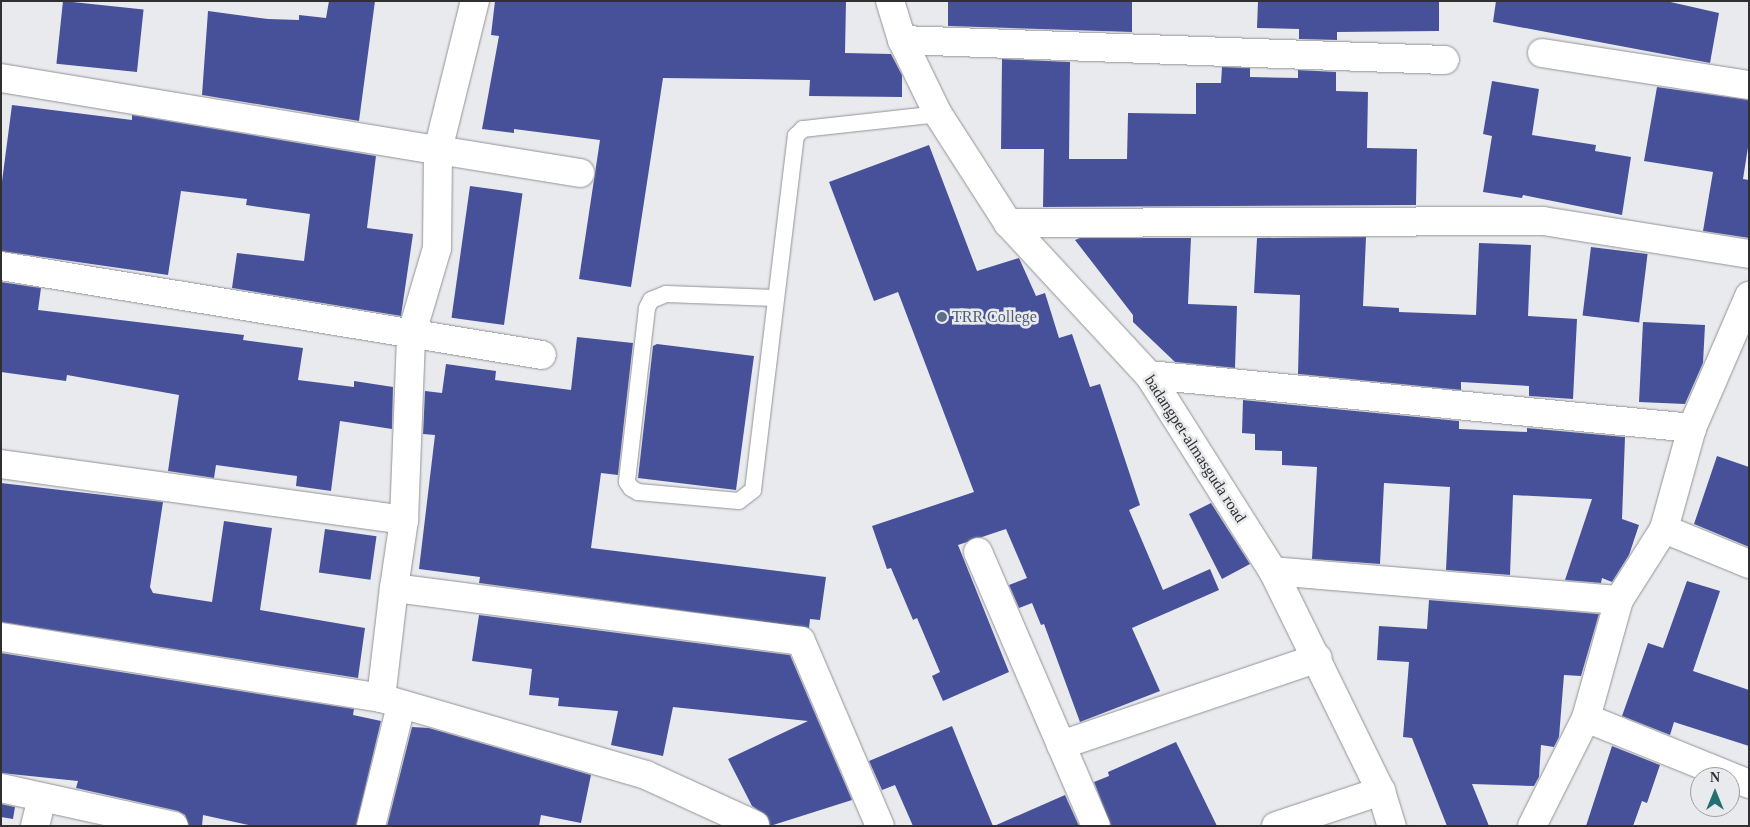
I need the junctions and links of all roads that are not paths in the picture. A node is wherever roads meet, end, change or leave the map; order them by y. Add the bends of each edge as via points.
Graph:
1 (475, 1) edge
2 (890, 1) edge
3 (902, 40) junction
4 (1542, 53) dead end
5 (1445, 60) dead end
6 (1, 78) edge
7 (1749, 85) edge
8 (938, 114) junction
9 (438, 150) junction
10 (580, 173) dead end
11 (1008, 224) junction
12 (1749, 254) edge
13 (1, 266) edge
14 (1749, 296) edge
15 (775, 298) junction
16 (411, 336) junction
17 (542, 355) dead end
18 (1149, 375) junction
19 (1692, 428) junction
20 (1, 464) edge
21 (404, 520) junction
22 (1664, 529) junction
23 (978, 552) dead end
24 (1749, 564) edge
25 (1273, 571) junction
26 (394, 588) junction
27 (1619, 600) junction
28 (1, 638) edge
29 (1318, 658) junction
30 (391, 702) junction
31 (1586, 718) junction
32 (1061, 745) junction
33 (1749, 784) edge
34 (1, 788) edge
35 (1381, 791) junction
36 (42, 798) junction
37 (755, 825) edge
38 (35, 826) edge
39 (174, 826) edge
40 (371, 826) edge
41 (880, 826) edge
42 (1096, 826) edge
43 (1276, 826) edge
44 (1392, 826) edge
45 (1532, 826) edge

1 - 9 street
2 - 3 street, badangpet-almasguda road
3 - 5 street
3 - 8 street, badangpet-almasguda road
4 - 7 street
6 - 9 street
8 - 11 street, badangpet-almasguda road
8 - 15 lane via 803,129 796,136
9 - 10 street
9 - 16 street via 437,248
11 - 12 street via 1543,222
11 - 18 street, badangpet-almasguda road
13 - 16 street
14 - 19 street
15 - 15 lane via 753,490 739,501 638,492 631,488 626,482 647,308 651,300 666,294
16 - 17 street
16 - 21 street
18 - 19 street
18 - 25 street, badangpet-almasguda road
19 - 22 street
20 - 21 street
21 - 26 street
22 - 24 street
22 - 27 street
23 - 32 street
25 - 27 street
25 - 29 street, badangpet-almasguda road
26 - 30 street
26 - 41 street via 801,641
27 - 31 street
28 - 30 street
29 - 32 street
29 - 35 street, badangpet-almasguda road
30 - 37 street via 646,775
30 - 40 street
31 - 33 street
31 - 45 street
32 - 42 street
34 - 36 street
35 - 43 street
35 - 44 street, badangpet-almasguda road
36 - 38 street
36 - 39 street

